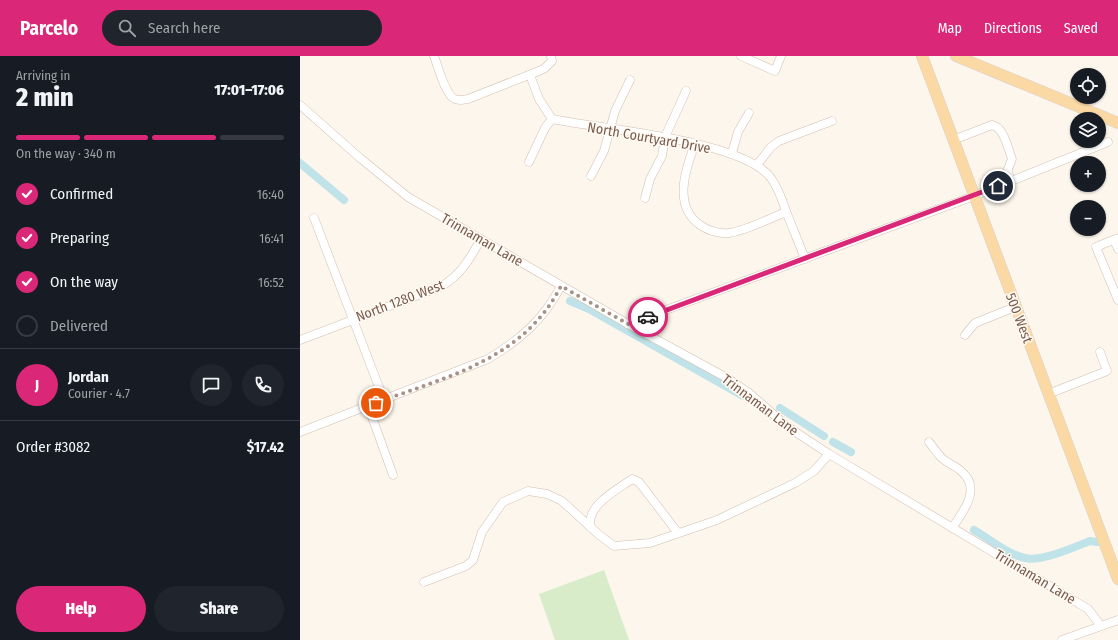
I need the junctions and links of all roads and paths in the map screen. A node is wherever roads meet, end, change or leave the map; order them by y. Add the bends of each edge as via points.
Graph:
1 (434, 56) edge
2 (741, 56) edge
3 (781, 56) edge
4 (922, 56) edge
5 (958, 56) edge
6 (552, 58) edge
7 (530, 75) junction
8 (630, 80) dead end
9 (686, 91) dead end
10 (300, 105) edge
11 (749, 113) dead end
12 (552, 119) junction
13 (832, 121) dead end
14 (1118, 123) edge
15 (610, 130) junction
16 (665, 138) junction
17 (953, 140) junction
18 (1108, 142) dead end
19 (695, 144) junction
20 (732, 153) junction
21 (529, 162) dead end
22 (758, 165) junction
23 (591, 176) dead end
24 (1010, 181) junction
25 (974, 196) junction
26 (645, 198) dead end
27 (786, 212) junction
28 (314, 218) dead end
29 (482, 239) junction
30 (1116, 239) edge
31 (1118, 248) edge
32 (805, 259) junction
33 (561, 286) junction
34 (1118, 300) edge
35 (1015, 307) junction
36 (353, 319) junction
37 (628, 324) junction
38 (965, 335) dead end
39 (300, 340) edge
40 (1100, 352) dead end
41 (1048, 394) junction
42 (384, 400) junction
43 (368, 406) junction
44 (300, 432) edge
45 (930, 442) dead end
46 (829, 454) junction
47 (393, 475) dead end
48 (591, 527) junction
49 (952, 528) junction
50 (678, 533) junction
51 (1118, 579) edge
52 (424, 582) dead end
53 (1118, 620) edge
54 (1101, 626) junction
55 (1062, 640) edge

1 - 7 street via 446,89 459,101
2 - 3 street via 775,71
4 - 17 main road, 500 West
5 - 14 main road
6 - 7 street via 545,68
7 - 12 street via 539,99
8 - 15 street via 615,111
9 - 16 street
10 - 29 street, Trinnaman Lane via 408,197
11 - 20 street via 738,132
12 - 15 street, North Courtyard Drive
12 - 21 street
13 - 22 street via 779,141 771,147
15 - 16 street, North Courtyard Drive
15 - 23 street via 604,151
16 - 19 street, North Courtyard Drive
16 - 26 street via 662,156 650,178
17 - 24 street via 992,125 996,126 1001,130 1012,159 1008,170
17 - 25 main road, 500 West
18 - 24 street
19 - 20 street, North Courtyard Drive
19 - 27 street via 685,174 684,202 694,220 704,228 716,232 731,232
20 - 22 street, North Courtyard Drive
22 - 27 street, North Courtyard Drive via 779,191
24 - 25 street
25 - 32 street
25 - 35 main road, 500 West
27 - 32 street, North Courtyard Drive
28 - 36 street
29 - 33 street, Trinnaman Lane
29 - 36 street, North 1280 West via 464,269 454,279 442,286
30 - 31 street
30 - 34 street via 1096,247
32 - 37 street
33 - 37 street, Trinnaman Lane
33 - 42 street via 537,323 510,346 469,368
35 - 38 street via 975,322
35 - 41 main road, 500 West
36 - 39 street, North 1280 West
36 - 42 street
37 - 46 street, Trinnaman Lane via 727,378 749,393 788,427
40 - 41 street via 1107,371
41 - 51 main road, 500 West
42 - 43 street
43 - 44 street
43 - 47 street
45 - 49 street via 942,459 968,477 972,488 966,508
46 - 49 street, Trinnaman Lane
46 - 50 street via 814,471 795,483 717,520
48 - 50 street via 614,546 650,543
48 - 50 street via 589,520 593,509 632,479 639,482
48 - 52 street via 562,501 547,494 528,491 504,502 482,532 470,563 456,571
49 - 54 street, Trinnaman Lane via 1088,609
53 - 54 street
54 - 55 street

